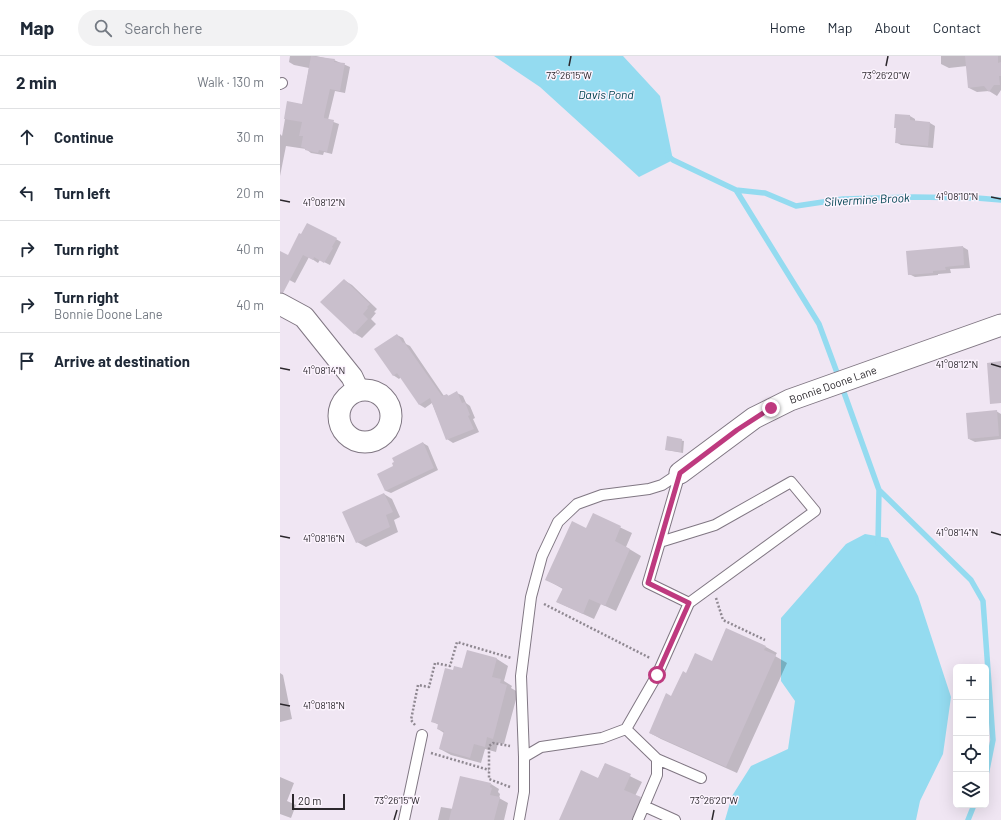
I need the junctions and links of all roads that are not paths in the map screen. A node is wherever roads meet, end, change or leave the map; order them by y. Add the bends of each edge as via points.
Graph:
1 (280, 304) edge
2 (1001, 325) edge
3 (358, 390) dead end
4 (680, 473) junction
5 (660, 542) junction
6 (689, 603) junction
7 (626, 729) junction
8 (422, 735) road end
9 (524, 753) junction
10 (657, 759) junction
11 (701, 778) dead end
12 (644, 806) junction
13 (404, 820) edge
14 (519, 820) edge
15 (638, 820) edge
16 (675, 820) edge

1 - 3 street via 304,317 352,377
2 - 4 street, Bonnie Doone Lane via 790,400 754,418
4 - 5 lane
4 - 9 lane via 662,485 649,489 602,495 577,504 558,522 542,556 531,597 521,676
5 - 6 lane via 648,583
5 - 6 lane via 715,525 791,482 815,511
6 - 7 lane via 657,675
7 - 9 lane via 602,738 541,747
7 - 10 lane
8 - 13 lane
9 - 14 lane via 524,792
10 - 11 lane
10 - 12 lane via 658,775
12 - 15 lane
12 - 16 lane

